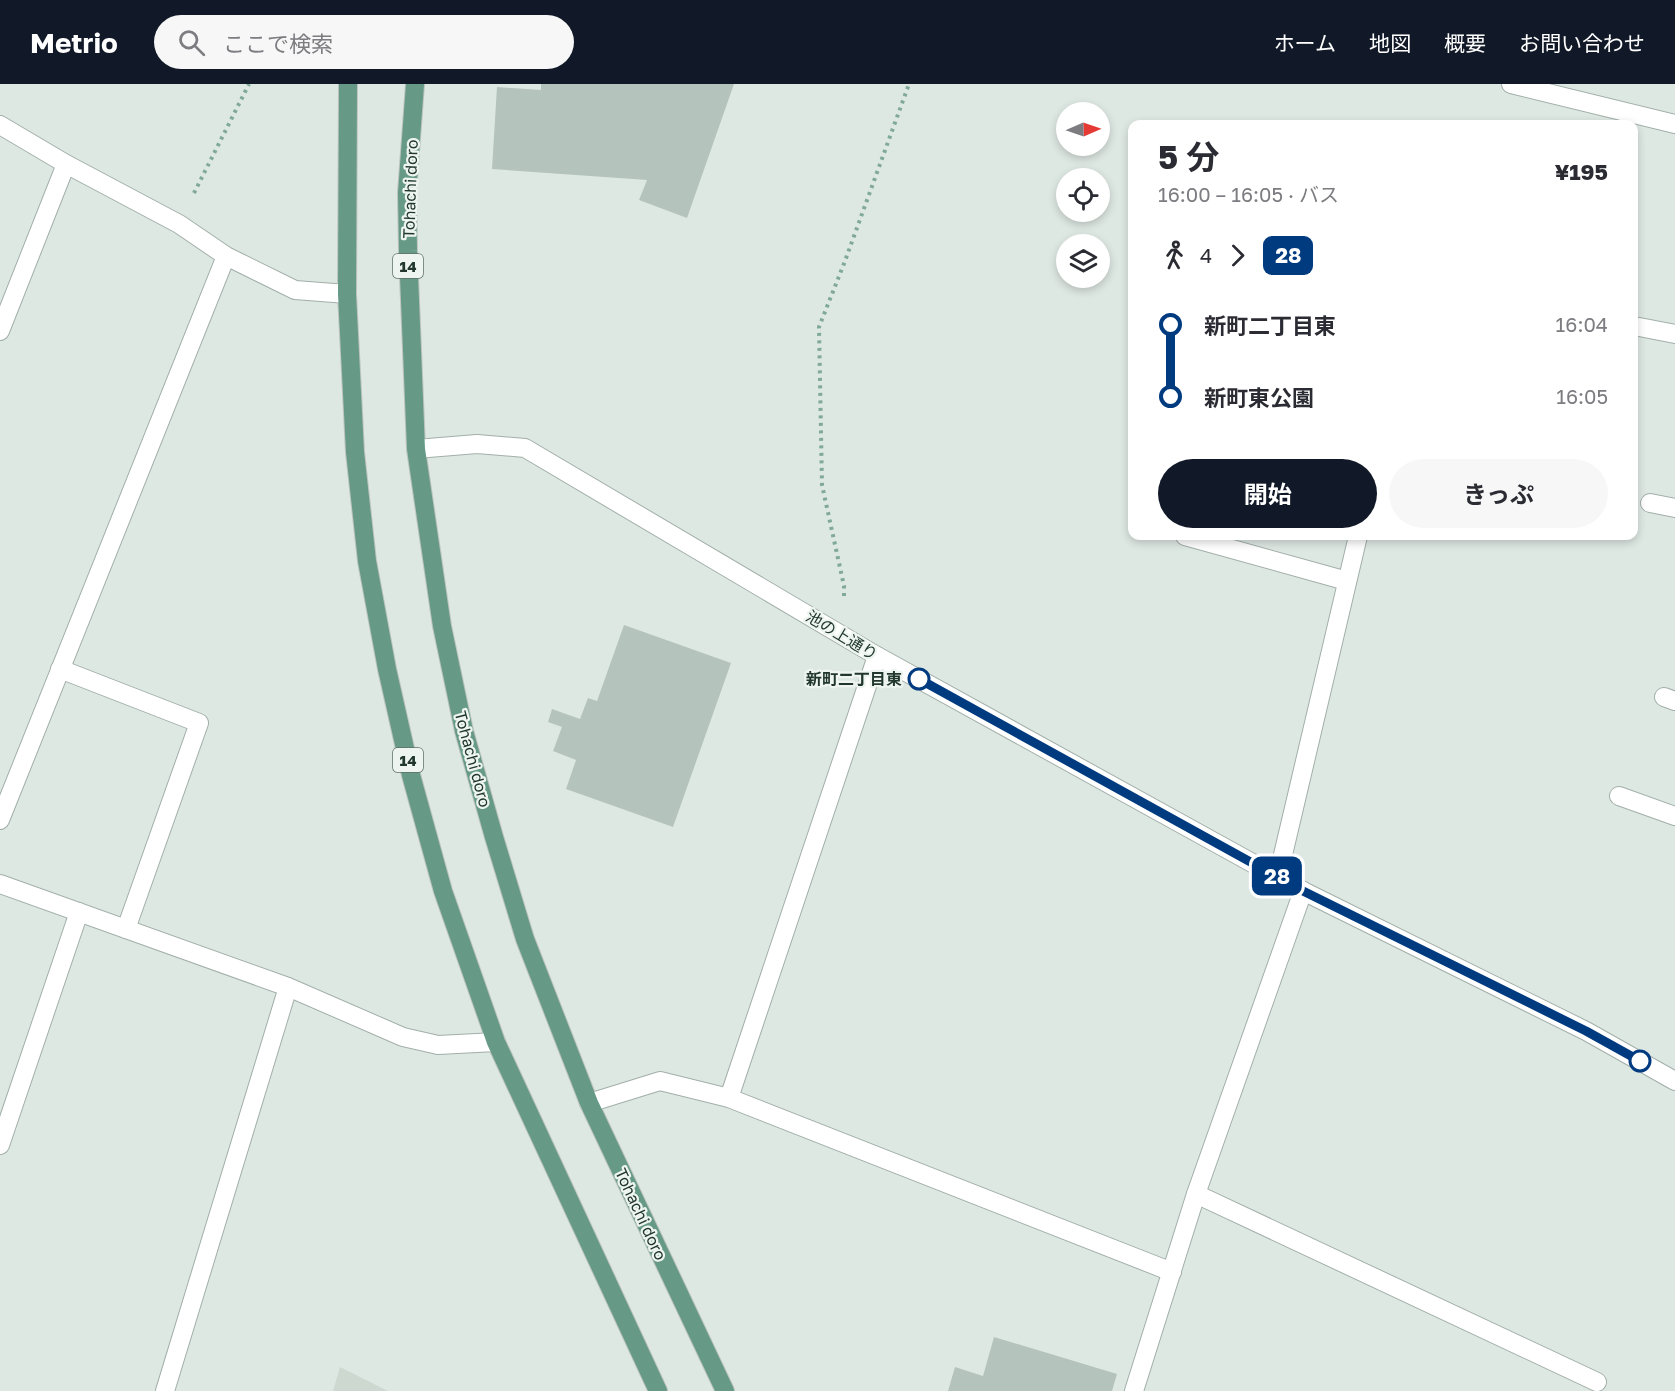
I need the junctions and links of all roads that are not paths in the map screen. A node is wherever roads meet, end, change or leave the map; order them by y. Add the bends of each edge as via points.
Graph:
1 (348, 84) edge
2 (415, 84) edge
3 (1510, 84) edge
4 (1675, 124) edge
5 (0, 125) edge
6 (66, 164) junction
7 (226, 256) junction
8 (346, 294) junction
9 (1638, 327) edge
10 (0, 331) edge
11 (1675, 334) edge
12 (416, 449) junction
13 (1650, 503) dead end
14 (1675, 508) edge
15 (1199, 540) edge
16 (1357, 540) edge
17 (1347, 581) junction
18 (878, 656) junction
19 (60, 669) junction
20 (1619, 796) dead end
21 (1675, 816) edge
22 (0, 820) edge
23 (1278, 876) junction
24 (0, 884) edge
25 (1303, 891) junction
26 (79, 912) junction
27 (126, 929) junction
28 (288, 987) junction
29 (496, 1042) junction
30 (1675, 1081) edge
31 (729, 1098) junction
32 (589, 1103) junction
33 (0, 1145) edge
34 (1196, 1194) junction
35 (1172, 1272) junction
36 (1597, 1382) dead end
37 (165, 1391) edge
38 (658, 1391) edge
39 (725, 1391) edge
40 (1134, 1391) edge

1 - 8 main road, 14
2 - 12 main road, Tohachi doro / 14 via 407,205
3 - 4 street
5 - 6 street
6 - 7 street via 179,224
6 - 10 street
7 - 8 street via 295,290
7 - 19 street
8 - 29 main road, 14 via 355,452 367,561 387,669 443,891
9 - 11 street
12 - 18 street, 池の上通り via 477,444 525,448
12 - 32 main road, Tohachi doro / 14 via 442,626 465,731 525,939
13 - 14 street
15 - 17 street
16 - 17 street
17 - 23 street
18 - 23 street, 池の上通り
18 - 31 street
19 - 22 street
19 - 27 street via 200,723
20 - 21 street
23 - 25 street, 池の上通り
24 - 26 street
25 - 30 street, 池の上通り via 1586,1031
25 - 34 street
26 - 27 street
26 - 33 street
27 - 28 street
28 - 29 street via 403,1036 438,1044
28 - 37 street
29 - 38 main road, 14
31 - 32 street via 660,1081
31 - 35 street
32 - 39 main road, Tohachi doro / 14
34 - 35 street
34 - 36 street
35 - 40 street

